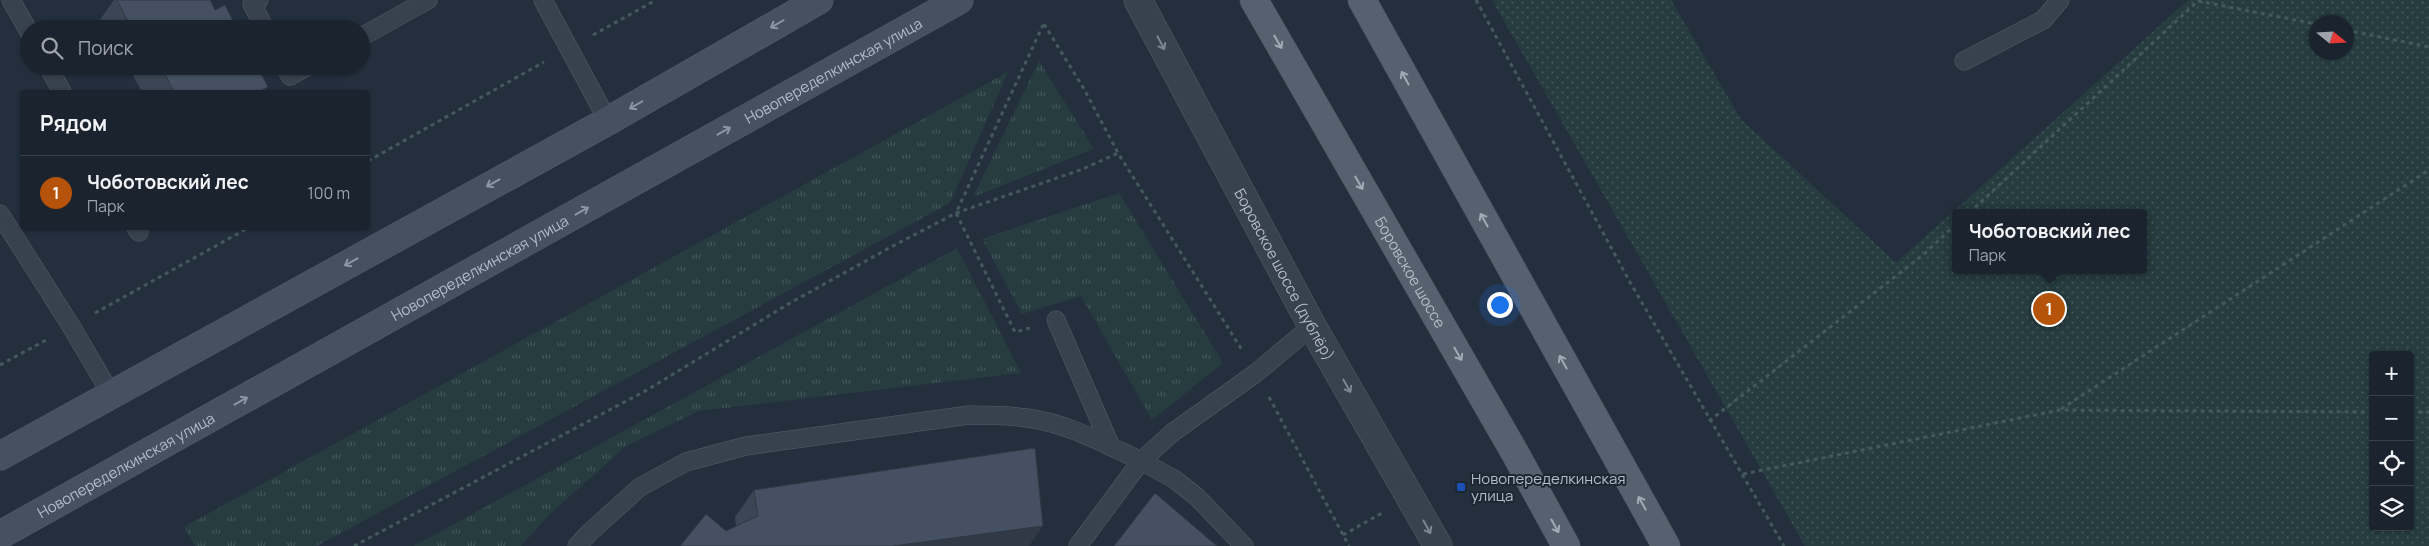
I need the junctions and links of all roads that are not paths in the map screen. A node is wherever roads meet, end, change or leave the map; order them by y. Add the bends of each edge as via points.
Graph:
1 (11, 0) edge
2 (259, 0) edge
3 (428, 0) edge
4 (543, 0) edge
5 (819, 0) edge
6 (959, 0) edge
7 (1138, 0) edge
8 (1254, 0) edge
9 (1362, 0) edge
10 (2060, 0) edge
11 (22, 20) edge
12 (260, 20) edge
13 (370, 32) edge
14 (1964, 61) dead end
15 (53, 75) edge
16 (61, 90) edge
17 (608, 121) junction
18 (0, 214) edge
19 (1056, 320) road end
20 (1312, 326) junction
21 (111, 394) junction
22 (1111, 447) junction
23 (0, 456) edge
24 (1141, 461) junction
25 (0, 535) edge
26 (578, 546) edge
27 (1078, 546) edge
28 (1244, 546) edge
29 (1438, 546) edge
30 (1566, 546) edge
31 (1666, 546) edge

1 - 11 lane
2 - 12 lane via 252,4
3 - 13 lane
4 - 17 lane
5 -> 17 main road
25 -> 6 main road, Новопеределкинская улица
7 -> 20 street, Боровское шоссе (дублёр)
8 -> 30 main road, Боровское шоссе
31 -> 9 main road
10 - 14 lane via 2043,20
15 - 16 lane
17 -> 21 main road
18 - 21 lane
19 - 22 lane
20 - 24 lane
20 -> 29 street, Боровское шоссе (дублёр)
21 - 23 main road
22 - 24 lane
22 - 26 lane via 1068,428 1028,418 996,415 746,446 686,462 640,487
24 - 27 lane
24 - 28 lane via 1174,479 1197,497

